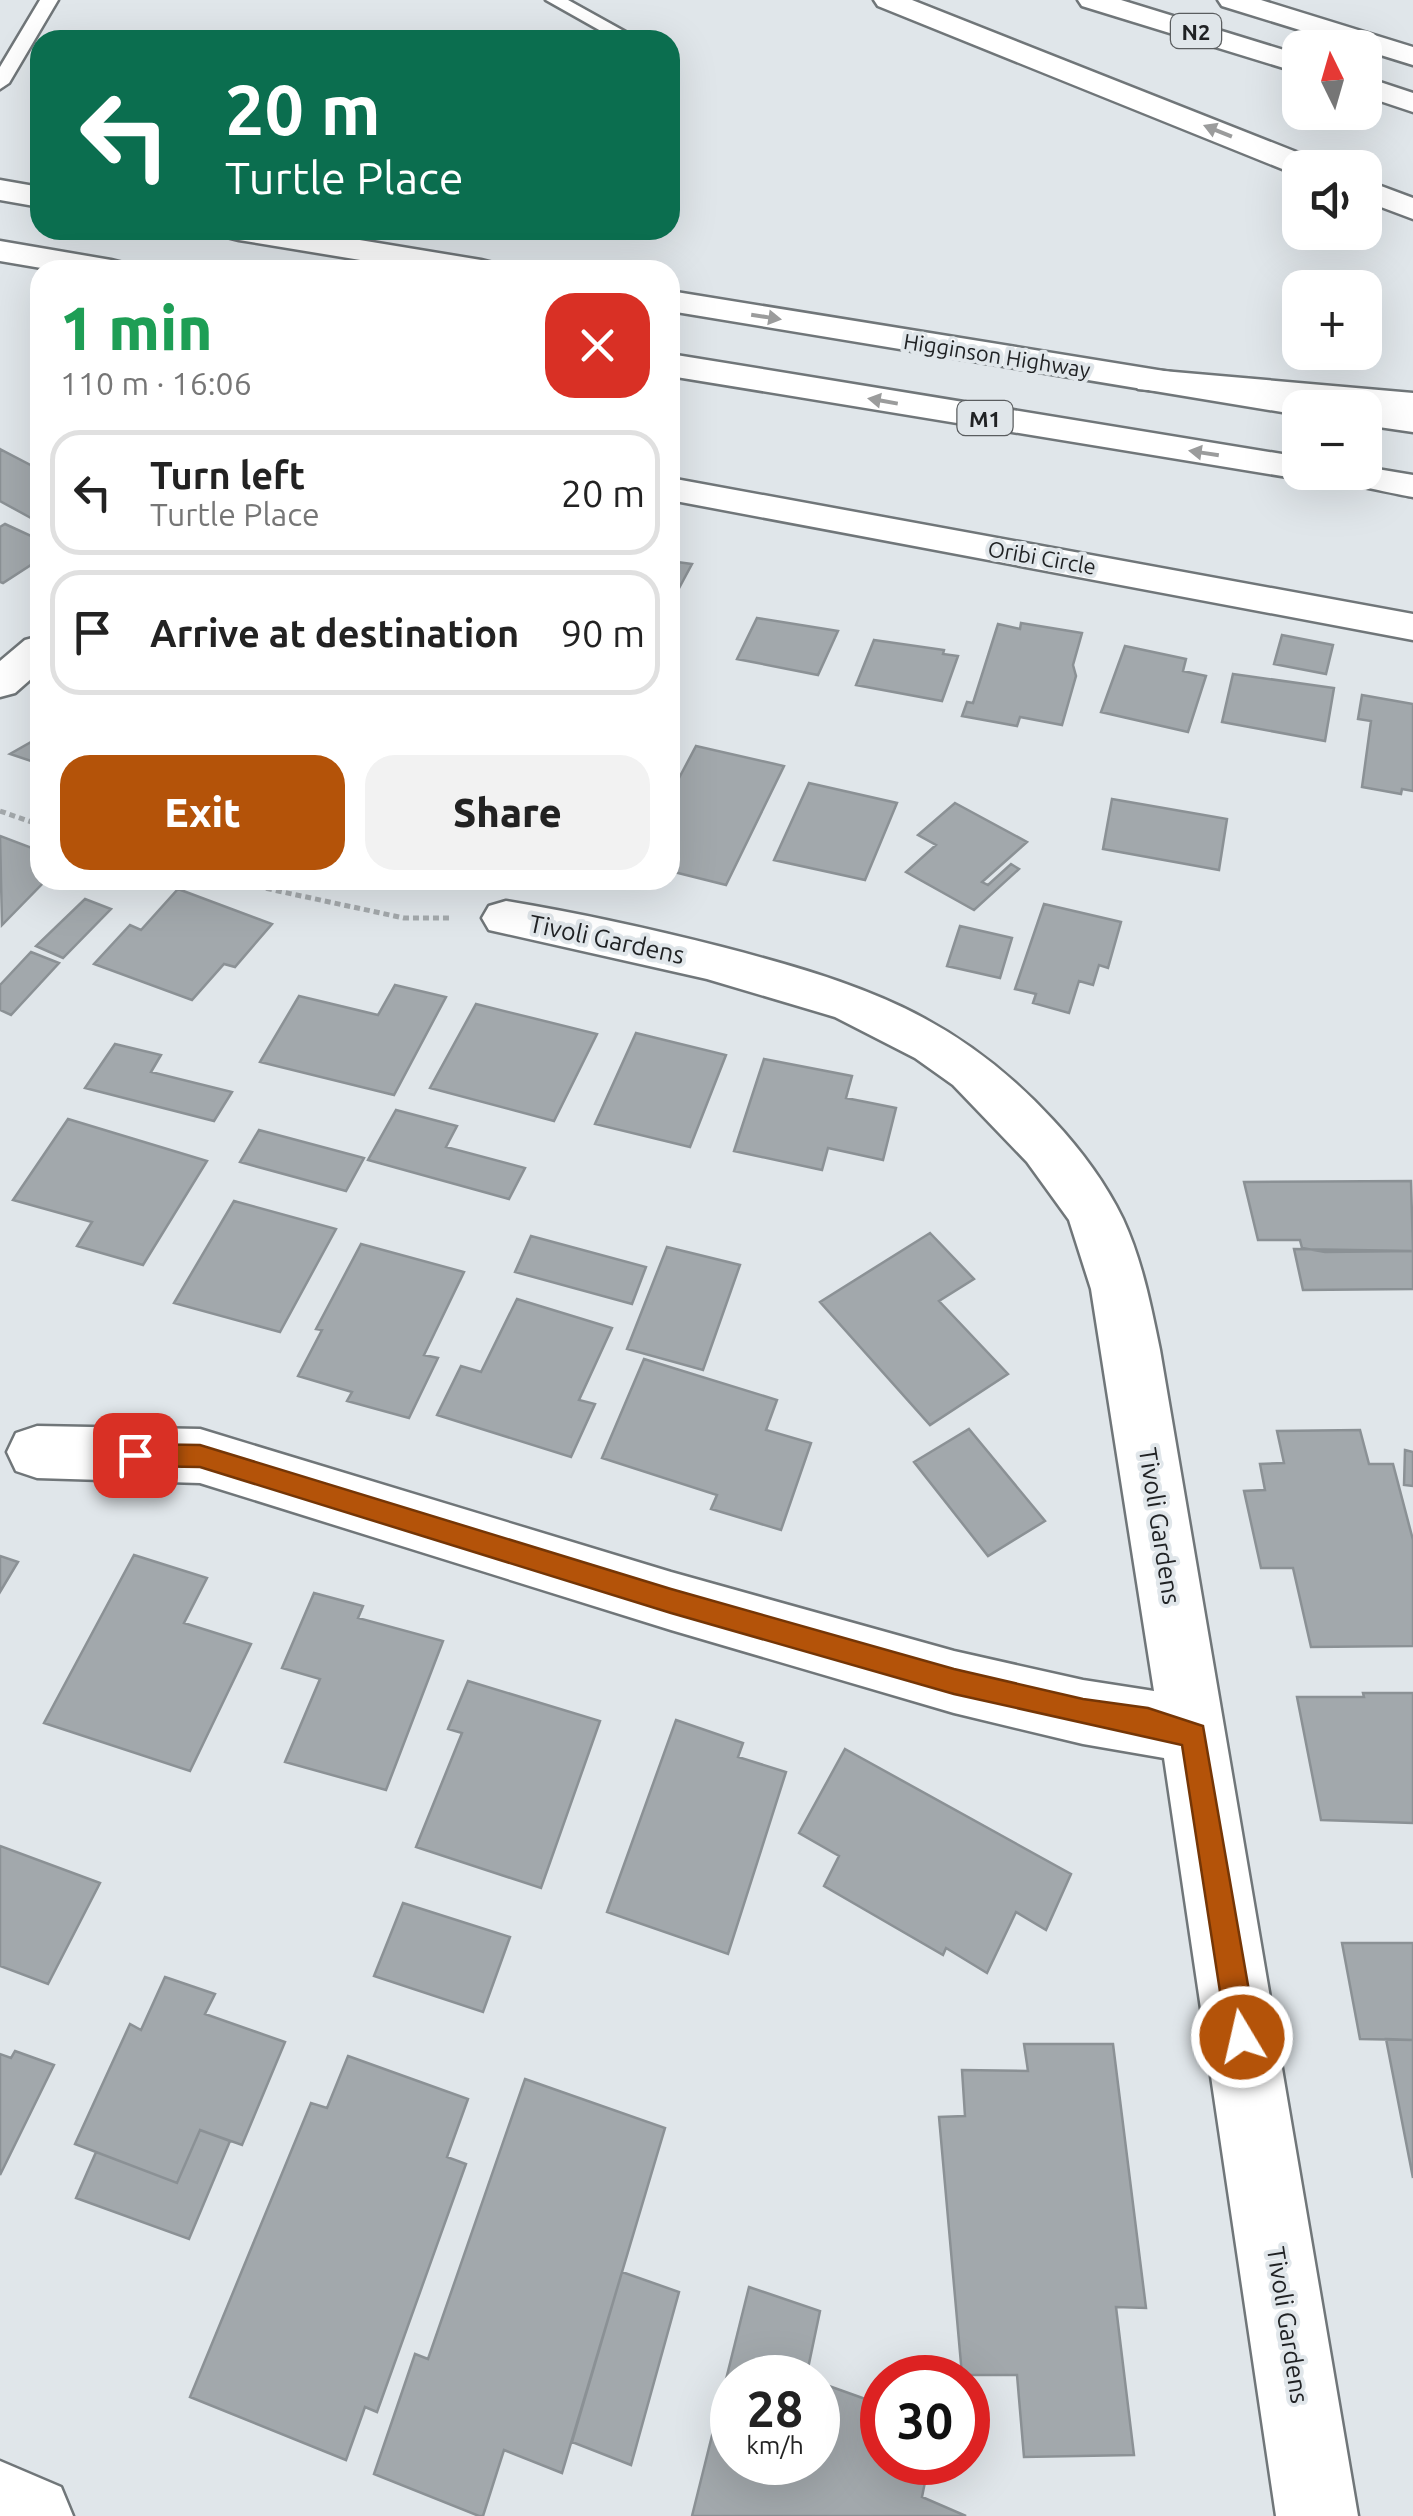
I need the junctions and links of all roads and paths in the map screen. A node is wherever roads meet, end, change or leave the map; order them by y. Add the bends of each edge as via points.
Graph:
1 (49, 0) edge
2 (556, 0) edge
3 (888, 0) edge
4 (1092, 0) edge
5 (1232, 0) edge
6 (31, 30) edge
7 (612, 30) edge
8 (30, 32) edge
9 (1413, 56) edge
10 (1282, 58) edge
11 (0, 83) edge
12 (1382, 92) edge
13 (1413, 103) edge
14 (1282, 158) edge
15 (0, 190) edge
16 (30, 195) edge
17 (1382, 197) edge
18 (1413, 209) edge
19 (300, 240) edge
20 (0, 251) edge
21 (51, 260) edge
22 (420, 260) edge
23 (30, 265) edge
24 (0, 266) edge
25 (680, 303) edge
26 (680, 367) edge
27 (1150, 381) junction
28 (1282, 401) edge
29 (1413, 404) edge
30 (1382, 416) edge
31 (1413, 421) edge
32 (1282, 465) edge
33 (1382, 481) edge
34 (1413, 486) edge
35 (680, 491) edge
36 (1413, 627) edge
37 (30, 658) edge
38 (0, 683) edge
39 (0, 811) edge
40 (30, 822) edge
41 (274, 890) edge
42 (506, 918) joint
43 (37, 1452) dead end
44 (1194, 1735) junction
45 (0, 2502) edge
46 (32, 2516) edge
47 (1318, 2516) edge

1 - 6 lane
2 - 7 lane
14 -> 3 main road
4 - 10 main road, N2
5 - 9 main road, N2
8 - 11 lane
12 - 13 main road
15 - 16 main road
17 - 18 main road
19 - 22 main road
20 - 21 main road
23 - 24 main road
25 -> 27 main road, Higginson Highway
32 -> 26 main road, M1
27 - 28 main road, Higginson Highway
27 - 29 main road
30 - 31 main road
33 - 34 main road
35 - 36 main road, Oribi Circle
37 - 38 main road
39 - 40 path
41 - 42 path via 404,918
42 - 44 main road, Tivoli Gardens via 838,996 935,1044 1024,1121 1080,1190 1112,1269
43 - 44 main road via 200,1456 936,1676
44 - 47 main road, Tivoli Gardens
45 - 46 main road

